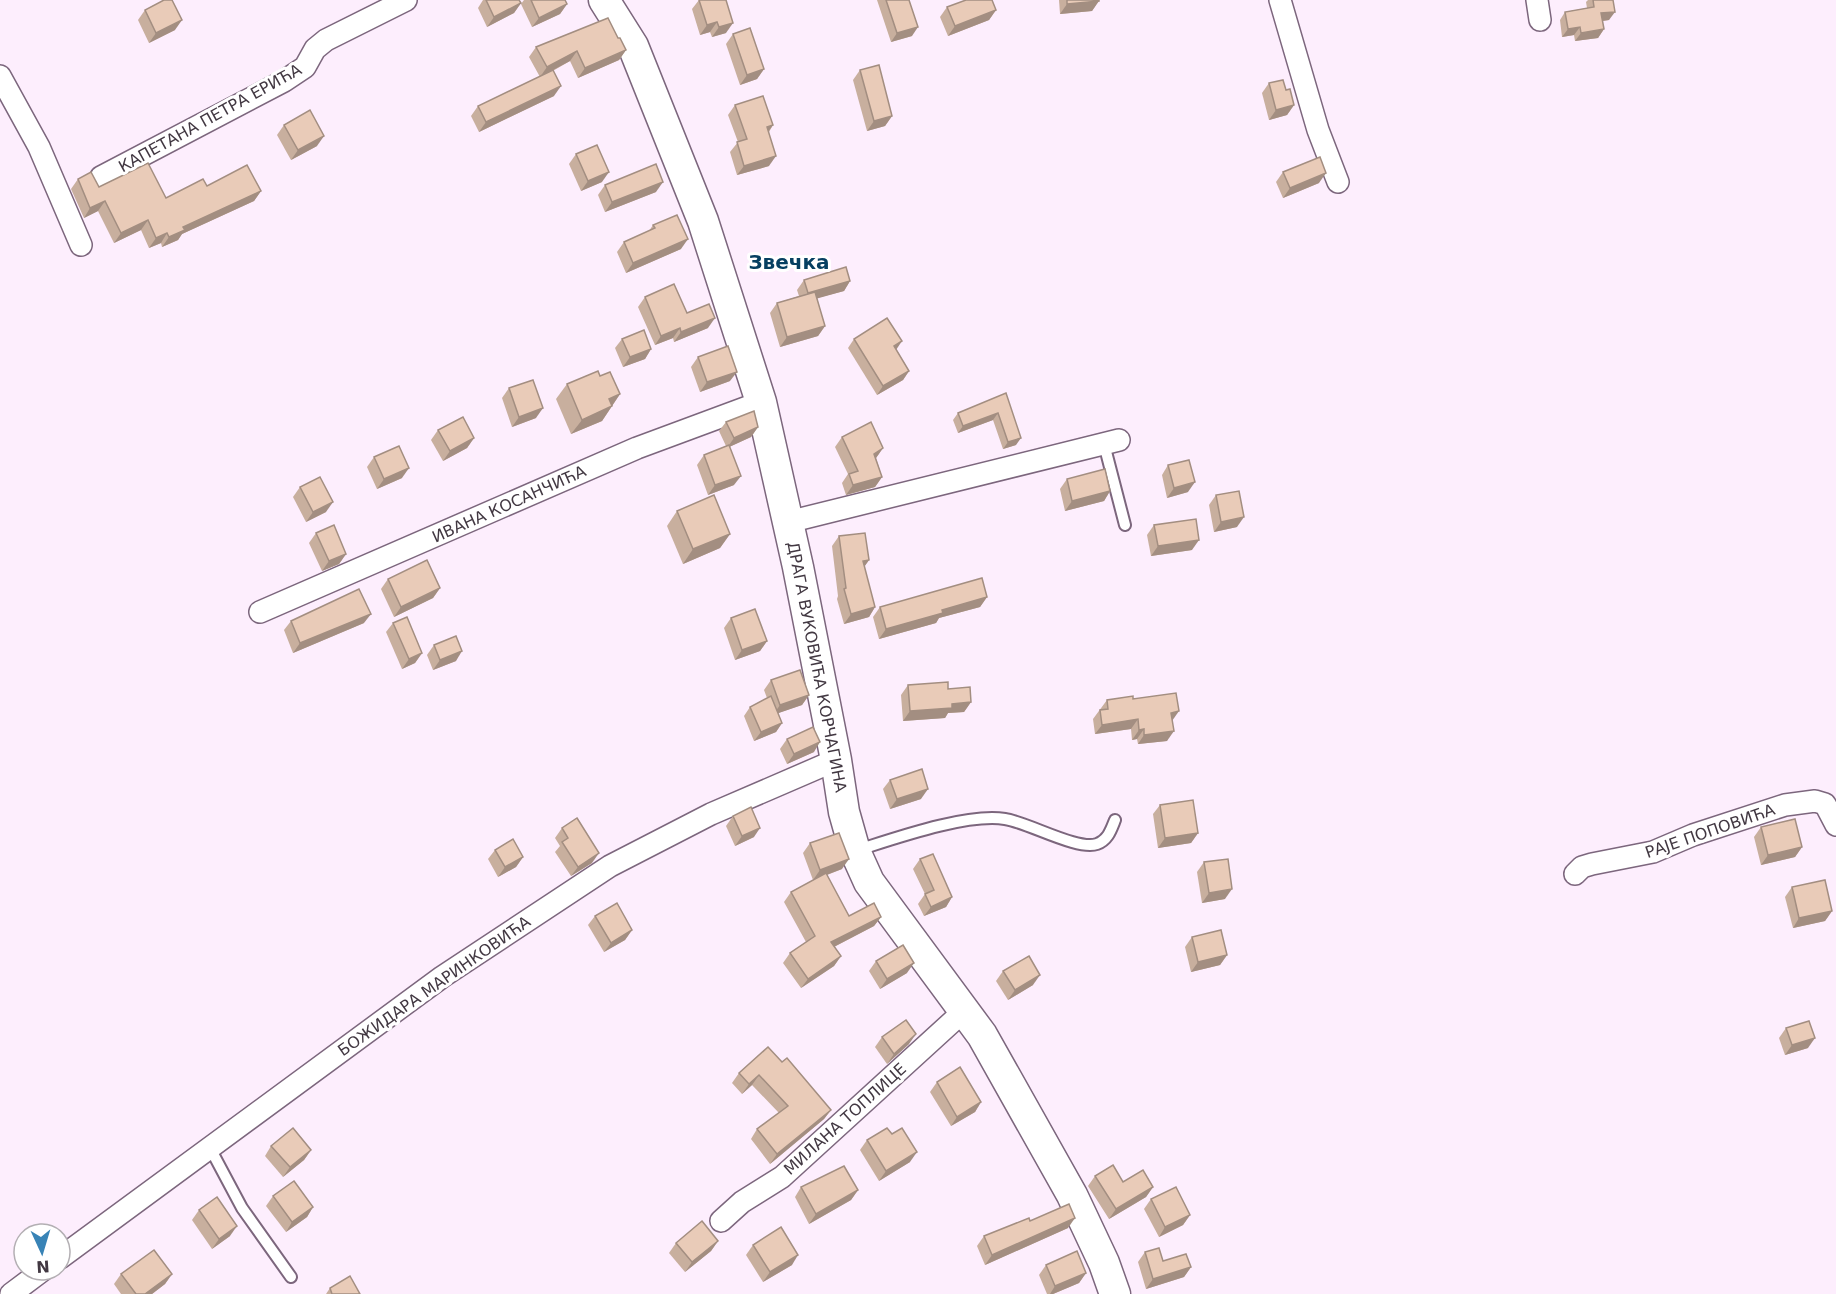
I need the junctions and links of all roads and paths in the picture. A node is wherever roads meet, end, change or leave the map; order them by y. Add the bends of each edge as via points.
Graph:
1 (406, 0) edge
2 (604, 0) edge
3 (1280, 0) edge
4 (0, 76) edge
5 (100, 177) dead end
6 (1338, 182) dead end
7 (81, 245) dead end
8 (761, 402) junction
9 (1112, 442) joint
10 (788, 522) junction
11 (1125, 525) dead end
12 (260, 612) dead end
13 (836, 760) junction
14 (1115, 820) dead end
15 (1836, 825) edge
16 (855, 851) junction
17 (1575, 874) dead end
18 (964, 1011) junction
19 (210, 1148) junction
20 (721, 1221) dead end
21 (72, 1249) edge
22 (291, 1277) dead end
23 (28, 1282) edge
24 (11, 1294) edge
25 (1115, 1294) edge

1 - 5 street, КАПЕТАНА ПЕТРА ЕРИЋА via 326,40 315,49 305,67 285,81
2 - 8 street, ДРАГА ВУКОВИЋА КОРЧАГИНА via 633,46 698,210
3 - 6 street via 1318,130
4 - 7 street via 39,147
8 - 10 street, ДРАГА ВУКОВИЋА КОРЧАГИНА
8 - 12 street, ИВАНА КОСАНЧИЋА via 637,448
9 - 10 street
9 - 11 lane
10 - 13 street, ДРАГА ВУКОВИЋА КОРЧАГИНА
13 - 16 street, ДРАГА ВУКОВИЋА КОРЧАГИНА
13 - 19 street, БОЖИДАРА МАРИНКОВИЋА via 711,814 610,866 442,977
14 - 16 lane via 1107,838 1096,845 1072,842 1005,819 975,819
15 - 17 street, РАЈЕ ПОПОВИЋА via 1825,804 1815,801 1785,805 1653,852 1582,867
16 - 18 street, ДРАГА ВУКОВИЋА КОРЧАГИНА via 869,882
18 - 20 street, МИЛАНА ТОПЛИЦЕ via 782,1177 742,1202
18 - 25 street, ДРАГА ВУКОВИЋА КОРЧАГИНА via 982,1035 1072,1195
19 - 21 street, БОЖИДАРА МАРИНКОВИЋА
19 - 22 lane via 242,1208
23 - 24 street

